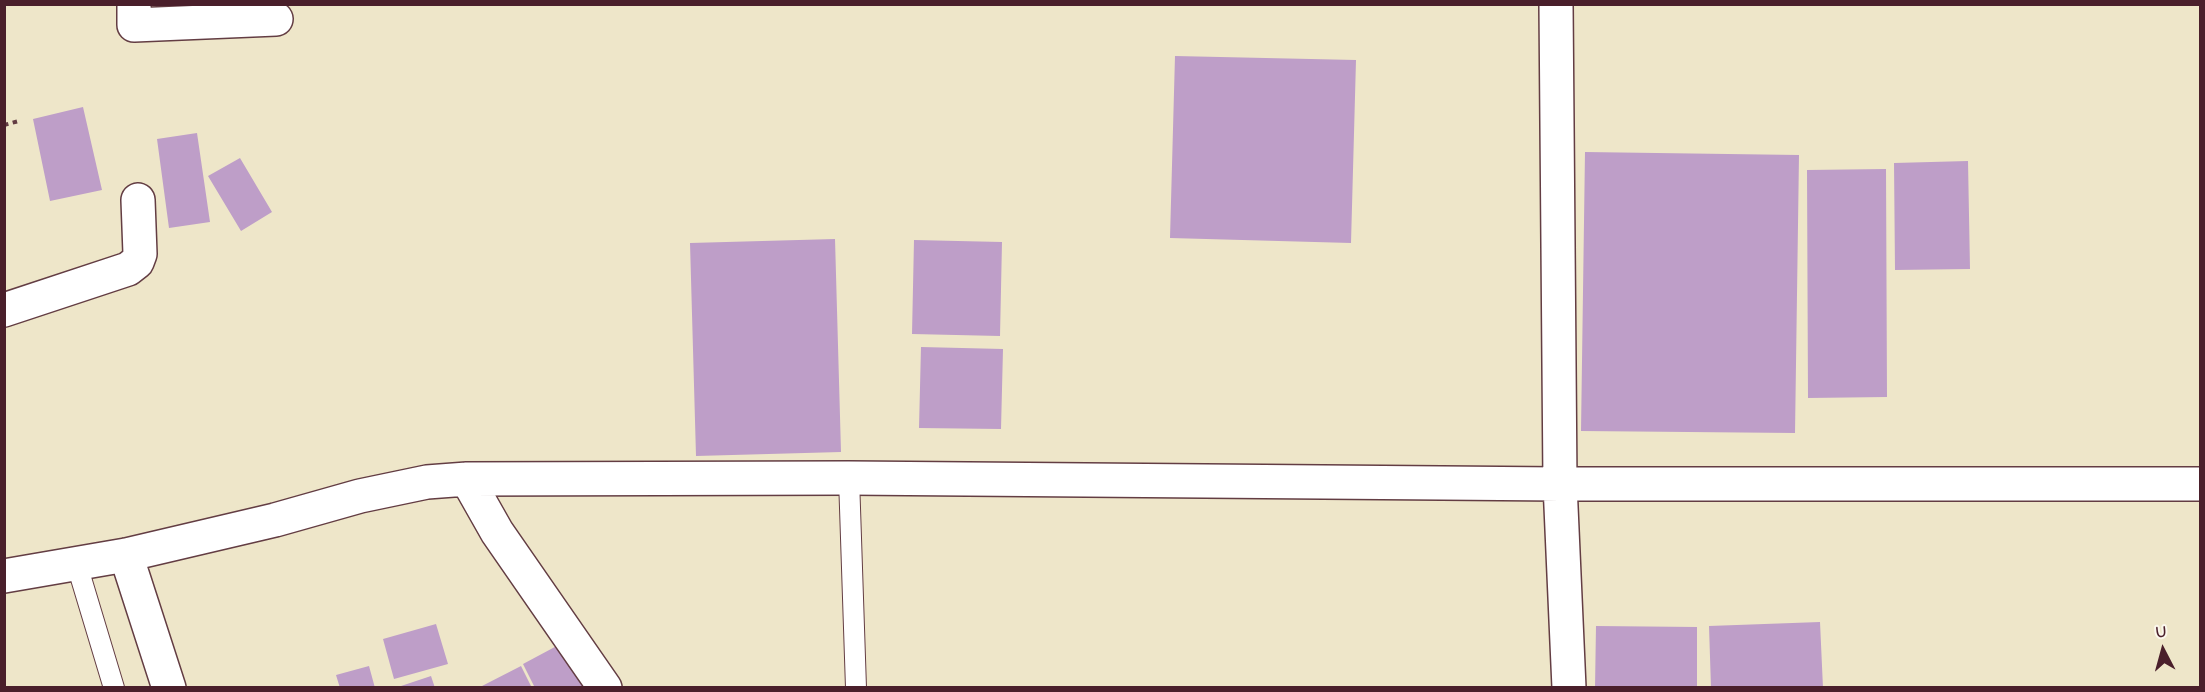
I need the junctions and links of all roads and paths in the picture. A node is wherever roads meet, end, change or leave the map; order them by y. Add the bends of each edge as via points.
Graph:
1 (134, 4) edge
2 (1556, 4) edge
3 (276, 19) dead end
4 (19, 121) dead end
5 (4, 125) edge
6 (138, 200) dead end
7 (4, 310) edge
8 (849, 478) junction
9 (467, 479) junction
10 (1560, 484) junction
11 (2200, 484) edge
12 (126, 555) junction
13 (77, 565) junction
14 (4, 576) edge
15 (114, 687) edge
16 (169, 687) edge
17 (604, 687) edge
18 (856, 687) edge
19 (1569, 687) edge

1 - 3 street via 135,25
2 - 10 street
4 - 5 path
6 - 7 street via 137,262 128,269
8 - 9 street
8 - 10 street
8 - 18 lane
9 - 12 street via 427,482 360,496
9 - 17 street via 508,550
10 - 11 street
10 - 19 street
12 - 13 street
12 - 16 street
13 - 14 street
13 - 15 lane

